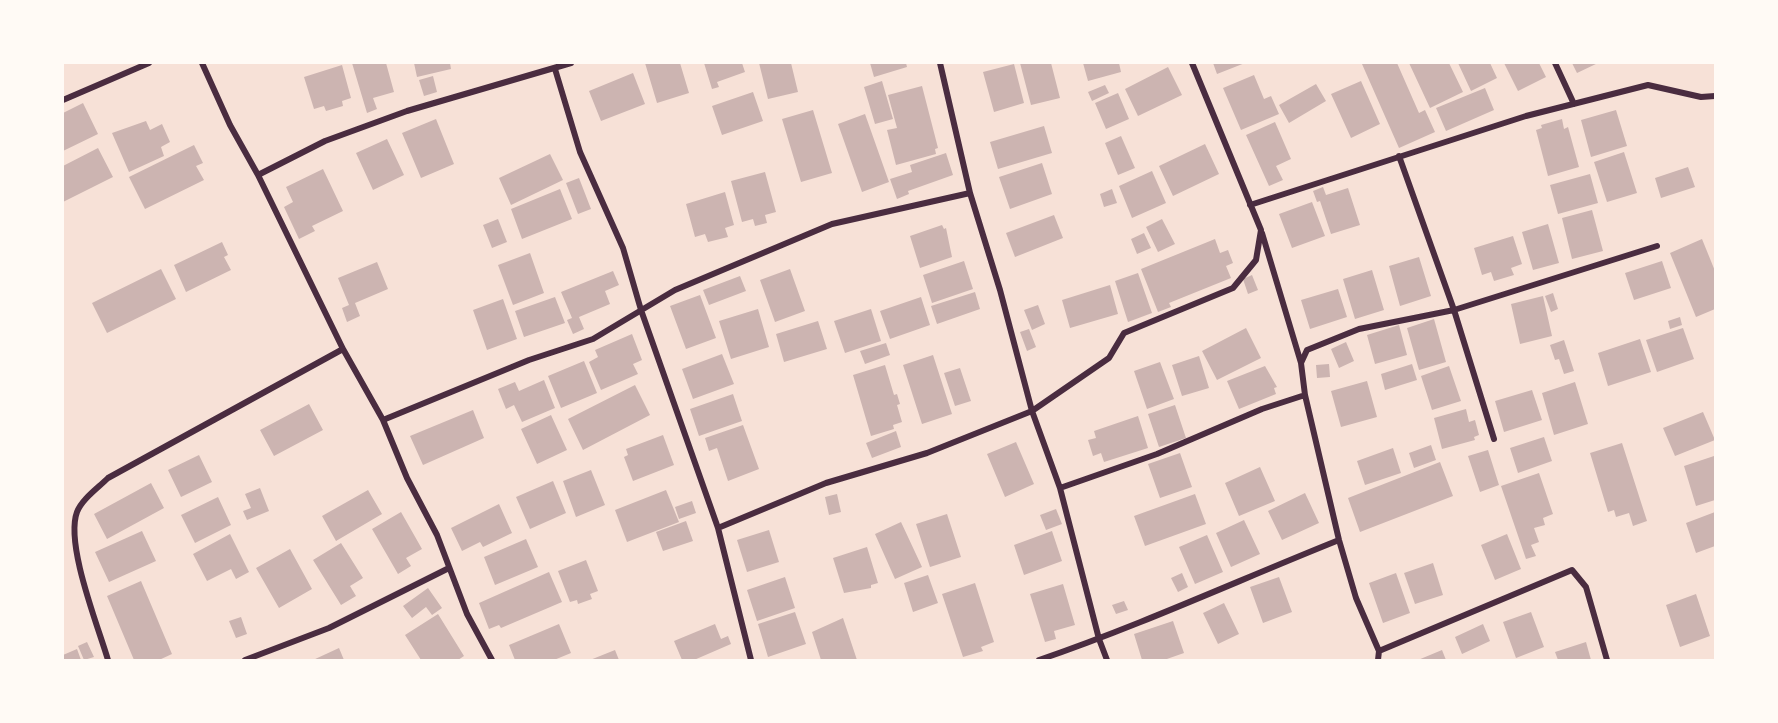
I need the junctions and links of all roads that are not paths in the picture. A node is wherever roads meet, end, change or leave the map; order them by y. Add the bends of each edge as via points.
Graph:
1 (149, 63) edge
2 (201, 63) edge
3 (571, 63) edge
4 (940, 63) edge
5 (1192, 63) edge
6 (1556, 63) edge
7 (555, 69) junction
8 (1715, 96) edge
9 (63, 100) edge
10 (1574, 104) junction
11 (1399, 156) junction
12 (258, 175) junction
13 (970, 193) junction
14 (1250, 205) junction
15 (1261, 230) junction
16 (1657, 246) dead end
17 (641, 310) junction
18 (1454, 310) junction
19 (343, 350) junction
20 (1300, 363) junction
21 (1305, 395) junction
22 (1032, 411) junction
23 (383, 420) junction
24 (1494, 439) dead end
25 (1060, 488) junction
26 (718, 528) junction
27 (1339, 540) junction
28 (449, 568) junction
29 (1099, 639) junction
30 (1378, 651) junction
31 (108, 660) edge
32 (245, 660) edge
33 (492, 660) edge
34 (751, 660) edge
35 (1038, 660) edge
36 (1107, 660) edge
37 (1378, 660) edge
38 (1607, 660) edge

1 - 9 street
2 - 12 street
3 - 7 street
4 - 13 street
5 - 14 street
6 - 10 street
7 - 12 street via 407,111 325,141
7 - 17 street via 580,152 623,248
8 - 10 street via 1701,97 1648,85
10 - 11 street
11 - 14 street
11 - 18 street
12 - 19 street
13 - 17 street via 832,224 675,290
13 - 22 street
14 - 15 street
15 - 20 street
15 - 22 street via 1256,260 1233,288 1124,333 1109,358
16 - 18 street
17 - 23 street via 593,339 530,360
17 - 26 street
18 - 20 street via 1359,329 1307,350
18 - 24 street
19 - 23 street
19 - 31 street via 108,478 76,512 74,548
20 - 21 street
21 - 25 street
21 - 27 street
22 - 25 street
22 - 26 street via 927,453 826,483
23 - 28 street
25 - 29 street
26 - 34 street
27 - 29 street
27 - 30 street via 1356,598
28 - 32 street via 329,628
28 - 33 street via 467,614
29 - 35 street
29 - 36 street
30 - 37 street
30 - 38 street via 1572,570 1586,587

